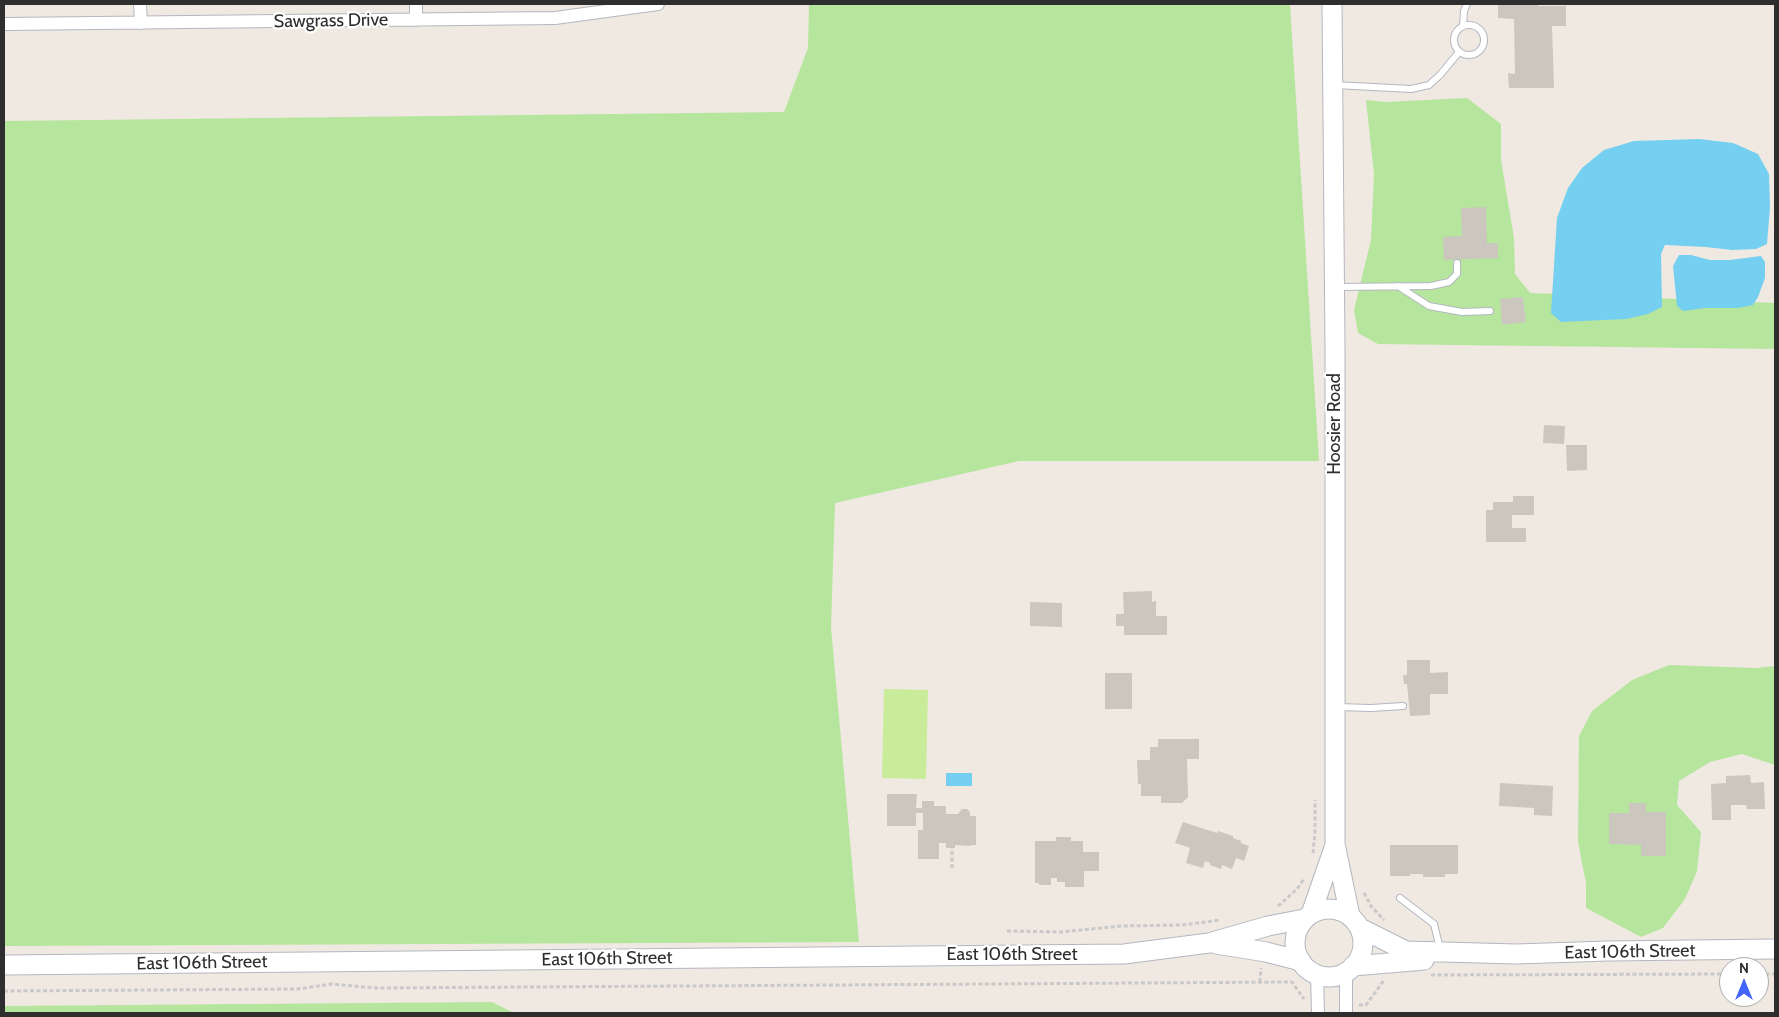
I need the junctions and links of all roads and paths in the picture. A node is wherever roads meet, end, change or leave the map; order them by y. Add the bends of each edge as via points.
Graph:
1 (140, 4) edge
2 (416, 4) edge
3 (658, 4) edge
4 (1332, 4) edge
5 (1467, 4) edge
6 (416, 20) junction
7 (141, 23) junction
8 (4, 24) edge
9 (1463, 26) junction
10 (1459, 52) junction
11 (1332, 85) junction
12 (1457, 262) dead end
13 (1397, 285) junction
14 (1334, 287) junction
15 (1490, 311) dead end
16 (1403, 706) dead end
17 (1335, 707) junction
18 (1315, 800) dead end
19 (1335, 844) junction
20 (952, 848) dead end
21 (1313, 855) dead end
22 (952, 868) dead end
23 (1400, 898) dead end
24 (1308, 917) junction
25 (1227, 919) dead end
26 (1355, 922) junction
27 (1007, 931) dead end
28 (1209, 943) junction
29 (1775, 950) edge
30 (1441, 952) junction
31 (1485, 954) junction
32 (1301, 961) junction
33 (4, 965) edge
34 (1349, 969) junction
35 (1317, 974) junction
36 (1719, 974) edge
37 (1421, 975) dead end
38 (4, 991) edge
39 (1306, 1004) dead end
40 (1318, 1013) edge
41 (1346, 1013) edge

1 - 7 street
2 - 6 street
3 - 6 street, Sawgrass Drive via 555,18
4 - 11 street, Hoosier Road
5 - 9 lane
6 - 7 street, Sawgrass Drive
7 - 8 street, Sawgrass Drive
9 - 10 lane via 1453,40
9 - 10 lane via 1478,28 1484,42 1482,50 1473,55
10 - 11 lane via 1429,85 1412,89
11 - 14 street, Hoosier Road
12 - 13 lane via 1456,274 1449,282 1431,286
13 - 14 lane
13 - 15 lane via 1429,306 1462,312
14 - 17 street, Hoosier Road
16 - 17 lane
17 - 19 street, Hoosier Road
18 - 21 path
19 - 24 street, Hoosier Road
19 - 26 street, Hoosier Road
20 - 22 path
23 - 30 lane via 1434,924
24 - 26 street via 1324,909 1335,909 1345,912
24 - 28 street, East 106th Street
24 - 32 street via 1296,935
25 - 27 path via 1183,925 1060,932
26 - 30 street, East 106th Street via 1406,951
26 - 34 street via 1363,939 1362,950 1358,961
28 - 32 street, East 106th Street
28 - 33 street, East 106th Street via 1124,954
29 - 31 street, East 106th Street
30 - 31 street, East 106th Street
31 - 34 street, East 106th Street
32 - 35 street
34 - 35 street via 1333,976
34 - 41 street
35 - 40 street
36 - 37 path
38 - 39 path via 298,990 332,984 376,988 1292,982

